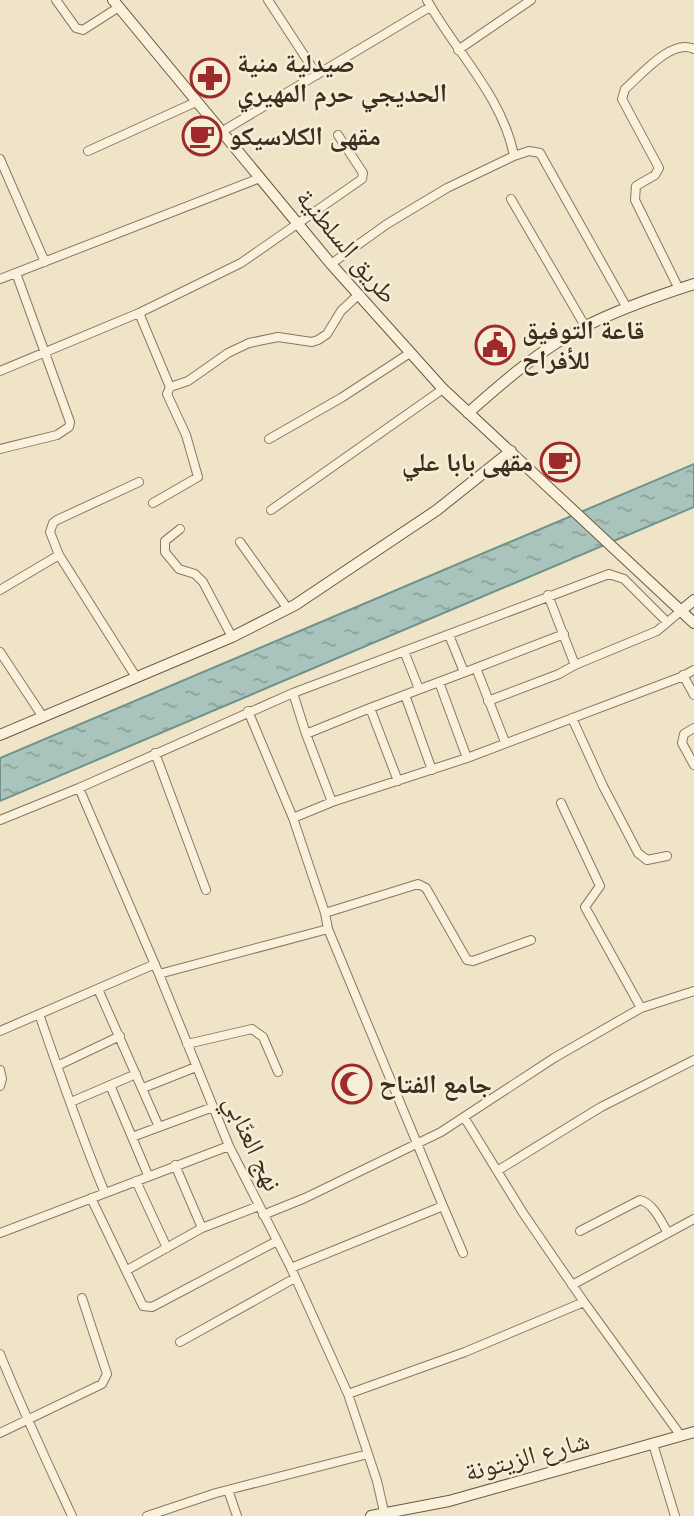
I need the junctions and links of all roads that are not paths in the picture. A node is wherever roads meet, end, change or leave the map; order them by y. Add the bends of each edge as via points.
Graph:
1 (56, 0) edge
2 (268, 0) edge
3 (531, 0) edge
4 (428, 3) edge
5 (520, 3) edge
6 (116, 4) edge
7 (694, 49) edge
8 (458, 50) junction
9 (317, 75) junction
10 (196, 102) junction
11 (221, 132) junction
12 (338, 135) dead end
13 (88, 151) dead end
14 (514, 156) junction
15 (0, 159) edge
16 (260, 178) junction
17 (511, 199) dead end
18 (298, 223) junction
19 (45, 261) junction
20 (331, 264) junction
21 (16, 273) junction
22 (0, 279) edge
23 (693, 286) edge
24 (679, 289) junction
25 (359, 295) junction
26 (626, 308) junction
27 (139, 313) junction
28 (585, 326) junction
29 (47, 353) junction
30 (410, 353) junction
31 (0, 371) edge
32 (170, 387) junction
33 (443, 389) junction
34 (468, 413) junction
35 (269, 439) dead end
36 (0, 449) edge
37 (511, 451) junction
38 (139, 482) dead end
39 (153, 503) dead end
40 (271, 510) dead end
41 (180, 529) dead end
42 (240, 542) dead end
43 (59, 555) junction
44 (0, 590) edge
45 (548, 595) junction
46 (694, 600) edge
47 (288, 609) junction
48 (682, 610) junction
49 (667, 622) junction
50 (694, 623) edge
51 (564, 634) junction
52 (449, 635) junction
53 (232, 637) junction
54 (404, 651) junction
55 (1, 657) edge
56 (575, 665) junction
57 (476, 668) junction
58 (694, 670) edge
59 (464, 672) junction
60 (683, 675) junction
61 (136, 677) junction
62 (439, 682) junction
63 (419, 690) junction
64 (293, 693) junction
65 (405, 695) junction
66 (694, 695) edge
67 (488, 701) junction
68 (370, 708) junction
69 (248, 711) junction
70 (43, 718) junction
71 (572, 718) junction
72 (694, 728) edge
73 (306, 734) junction
74 (0, 735) edge
75 (505, 742) junction
76 (155, 753) junction
77 (467, 758) junction
78 (694, 765) edge
79 (432, 770) junction
80 (398, 781) junction
81 (79, 788) junction
82 (332, 802) junction
83 (561, 803) dead end
84 (293, 818) junction
85 (0, 820) edge
86 (667, 856) dead end
87 (206, 890) dead end
88 (326, 913) junction
89 (328, 929) junction
90 (531, 940) dead end
91 (155, 964) junction
92 (159, 974) junction
93 (98, 989) junction
94 (694, 991) edge
95 (641, 1008) junction
96 (39, 1014) junction
97 (0, 1031) edge
98 (120, 1036) junction
99 (187, 1044) junction
100 (694, 1060) edge
101 (57, 1066) junction
102 (196, 1067) junction
103 (0, 1070) edge
104 (278, 1072) dead end
105 (136, 1074) junction
106 (110, 1085) junction
107 (0, 1086) edge
108 (143, 1088) junction
109 (71, 1102) junction
110 (213, 1107) junction
111 (464, 1117) junction
112 (159, 1127) junction
113 (132, 1138) junction
114 (416, 1144) junction
115 (229, 1146) junction
116 (175, 1165) junction
117 (497, 1171) junction
118 (148, 1175) junction
119 (136, 1181) junction
120 (105, 1193) junction
121 (92, 1198) junction
122 (259, 1206) junction
123 (443, 1206) junction
124 (263, 1215) junction
125 (694, 1219) edge
126 (202, 1228) junction
127 (580, 1231) dead end
128 (0, 1233) edge
129 (668, 1233) junction
130 (277, 1241) junction
131 (167, 1248) junction
132 (463, 1253) dead end
133 (291, 1268) junction
134 (127, 1270) junction
135 (295, 1278) junction
136 (572, 1285) junction
137 (82, 1298) dead end
138 (584, 1302) junction
139 (180, 1342) dead end
140 (0, 1354) edge
141 (348, 1394) junction
142 (27, 1421) junction
143 (694, 1432) edge
144 (0, 1433) edge
145 (681, 1436) junction
146 (653, 1444) junction
147 (368, 1454) junction
148 (228, 1490) junction
149 (385, 1515) edge
150 (72, 1516) edge
151 (147, 1516) edge
152 (237, 1516) edge
153 (371, 1516) edge
154 (675, 1516) edge

1 - 6 street via 76,28 83,30
2 - 9 street
3 - 5 street
4 - 8 street
4 - 9 street
5 - 8 street
6 - 10 main road, طريق السلطنية
7 - 24 street via 674,48 625,89 622,99 659,168 636,186 635,200
8 - 14 street via 496,106
9 - 11 street
10 - 11 main road, طريق السلطنية
10 - 13 street
11 - 16 main road, طريق السلطنية
12 - 18 street via 363,173 362,179
14 - 20 street via 447,188
14 - 26 street via 540,153
15 - 19 street
16 - 18 main road, طريق السلطنية
16 - 19 street
17 - 28 street
18 - 20 main road, طريق السلطنية
18 - 27 street via 241,263
19 - 21 street
20 - 25 main road, طريق السلطنية
21 - 22 street
21 - 29 street
23 - 24 main road
24 - 26 main road
25 - 30 main road, طريق السلطنية
25 - 32 street via 318,340 278,337 249,343 188,381
26 - 28 main road
27 - 29 street
27 - 32 street
28 - 34 main road via 511,375
29 - 31 street
29 - 36 street via 69,427 57,435
30 - 33 main road, طريق السلطنية
30 - 35 street
32 - 39 street via 167,394 198,477
33 - 34 main road, طريق السلطنية
33 - 40 street
34 - 37 main road, طريق السلطنية
37 - 47 main road via 437,510
37 - 48 main road, طريق السلطنية
38 - 43 street via 53,523 50,531
41 - 53 street via 165,541 165,552 181,570 203,582
42 - 47 street
43 - 44 street
43 - 61 street
45 - 49 street via 618,575
45 - 51 street
45 - 52 street
46 - 48 main road
47 - 53 main road
48 - 49 street
48 - 50 main road
49 - 56 street via 657,631
51 - 56 street
51 - 57 street
52 - 54 street
52 - 59 street
53 - 61 main road
54 - 63 street
54 - 64 street
55 - 70 street
56 - 67 street
57 - 59 street
57 - 67 street
58 - 60 street
59 - 62 street
60 - 66 street
60 - 71 street
61 - 70 main road
62 - 63 street
62 - 77 street
63 - 65 street
64 - 69 street
64 - 73 street
65 - 68 street
65 - 79 street
67 - 75 street
68 - 73 street
68 - 80 street
69 - 76 street
69 - 84 street
70 - 74 main road
71 - 75 street
71 - 86 street via 638,853 647,860
72 - 78 street via 684,734 682,743
73 - 82 street
75 - 77 street
76 - 81 street
76 - 87 street
77 - 79 street
79 - 80 street
80 - 82 street
81 - 85 street
81 - 91 street, نهج العنّابي
82 - 84 street
83 - 95 street via 600,886 585,907
84 - 88 street
88 - 89 street
88 - 90 street via 418,884 426,888 467,960
89 - 92 street
89 - 114 street
91 - 92 street, نهج العنّابي
91 - 93 street
92 - 99 street, نهج العنّابي
93 - 96 street
93 - 98 street
94 - 95 street
95 - 111 street
96 - 97 street
96 - 101 street
98 - 101 street
98 - 105 street
99 - 102 street, نهج العنّابي
99 - 104 street via 251,1029 263,1037
100 - 117 street via 601,1107
101 - 109 street
102 - 108 street
102 - 110 street, نهج العنّابي
103 - 107 street
105 - 106 street
105 - 108 street
106 - 109 street
106 - 113 street
108 - 112 street
109 - 120 street
110 - 112 street
110 - 115 street, نهج العنّابي
111 - 114 street
111 - 117 street
112 - 113 street
113 - 118 street
114 - 123 street
114 - 124 street
115 - 116 street
115 - 122 street, نهج العنّابي
116 - 118 street
116 - 126 street
117 - 136 street
118 - 119 street
119 - 120 street
119 - 131 street
120 - 121 street
121 - 128 street
121 - 134 street
122 - 124 street, نهج العنّابي
122 - 126 street
123 - 132 street
123 - 133 street
124 - 130 street, نهج العنّابي
125 - 129 street
126 - 131 street
127 - 129 street via 640,1200 650,1206
129 - 136 street
130 - 133 street, نهج العنّابي
130 - 134 street via 152,1307 143,1306
131 - 134 street
133 - 135 street, نهج العنّابي
135 - 139 street
135 - 141 street, نهج العنّابي
136 - 138 street
137 - 142 street via 107,1374 102,1384
138 - 141 street
138 - 145 street
140 - 142 street
141 - 147 street, نهج العنّابي
142 - 144 street
142 - 150 street
143 - 145 main road, شارع الزيتونة
145 - 146 main road, شارع الزيتونة
146 - 149 main road, شارع الزيتونة
146 - 154 street
147 - 148 street
147 - 149 street, نهج العنّابي
148 - 151 street
148 - 152 street
149 - 153 main road, شارع الزيتونة

